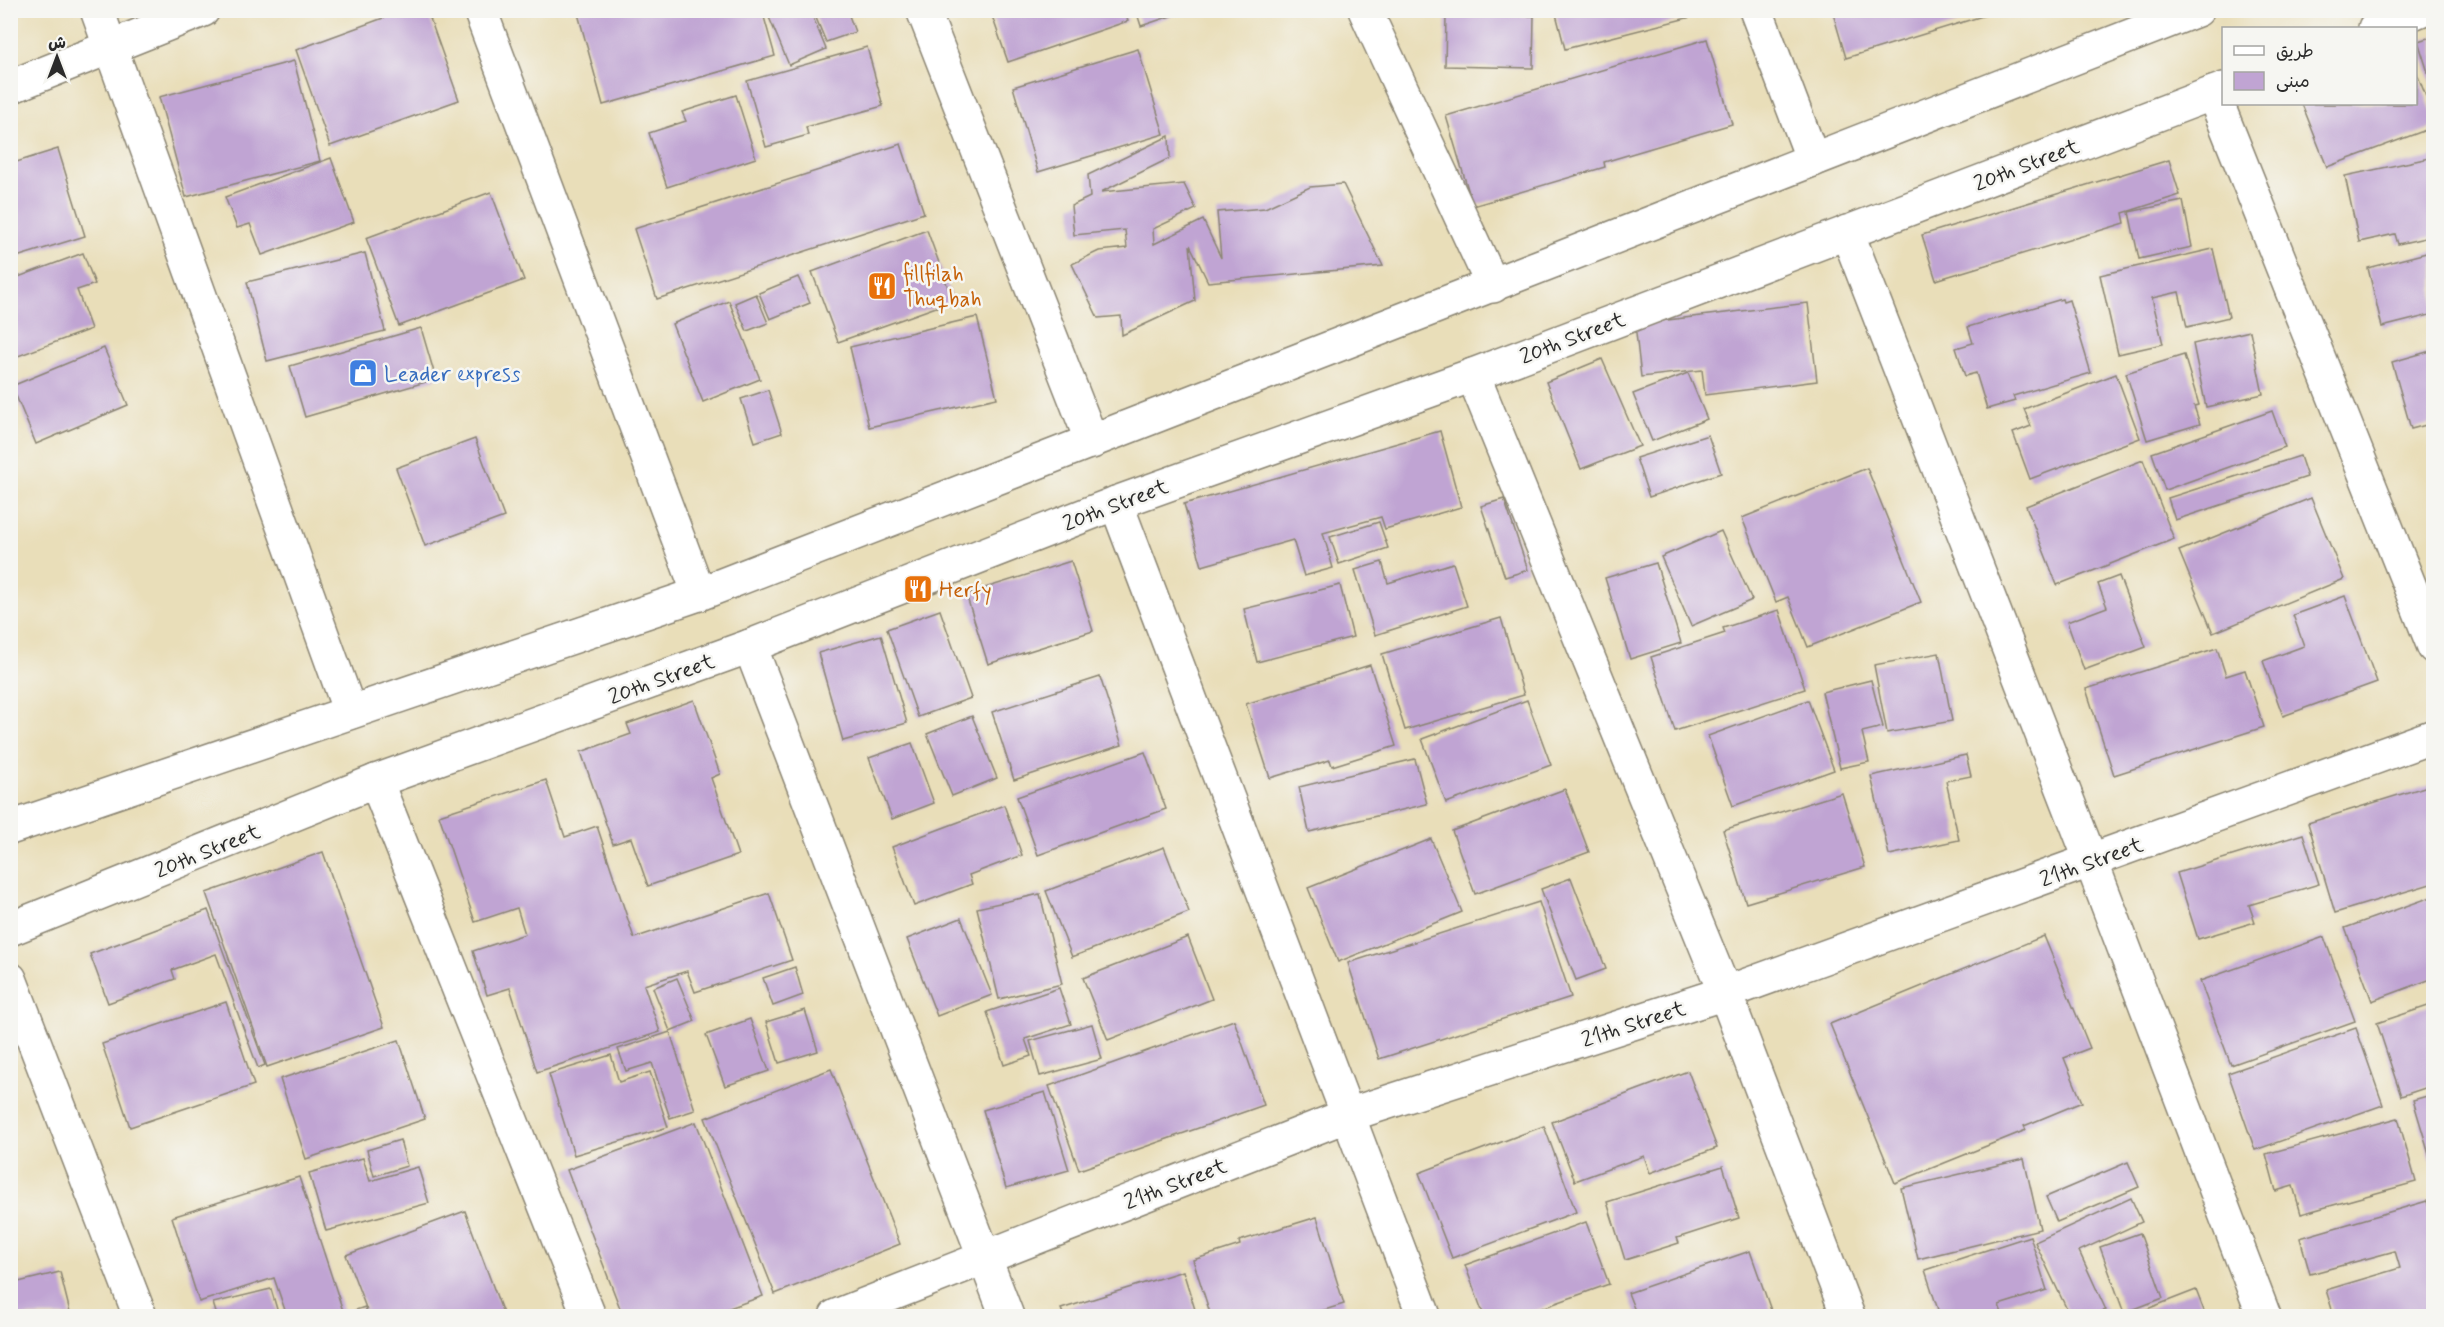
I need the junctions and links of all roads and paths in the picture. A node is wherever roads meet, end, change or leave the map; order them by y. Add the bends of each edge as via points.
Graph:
1 (97, 10) edge
2 (203, 10) edge
3 (480, 10) edge
4 (923, 10) edge
5 (1365, 10) edge
6 (1756, 10) edge
7 (2197, 10) edge
8 (2420, 10) edge
9 (2378, 27) edge
10 (110, 47) junction
11 (10, 87) edge
12 (2218, 91) edge
13 (2223, 105) edge
14 (1813, 160) junction
15 (1847, 232) junction
16 (1492, 286) junction
17 (1473, 375) junction
18 (1092, 442) junction
19 (1116, 503) junction
20 (699, 594) junction
21 (750, 646) junction
22 (2433, 647) edge
23 (350, 712) junction
24 (2433, 736) edge
25 (376, 781) junction
26 (10, 828) edge
27 (2091, 861) junction
28 (10, 929) edge
29 (10, 979) edge
30 (1725, 993) junction
31 (1348, 1115) junction
32 (984, 1258) junction
33 (140, 1317) edge
34 (589, 1317) edge
35 (836, 1317) edge
36 (1006, 1317) edge
37 (1424, 1317) edge
38 (1848, 1317) edge
39 (2264, 1317) edge

1 - 10 street
2 - 10 street
3 - 20 street
4 - 18 street
5 - 16 street
6 - 14 street
7 - 14 street
8 - 9 street
10 - 11 street
10 - 23 street
12 - 15 street, 20th Street
13 - 22 street
14 - 16 street
15 - 17 street, 20th Street
15 - 27 street
16 - 18 street
17 - 19 street, 20th Street
17 - 30 street
18 - 20 street
19 - 21 street, 20th Street
19 - 31 street
20 - 23 street
21 - 25 street, 20th Street
21 - 32 street
23 - 26 street
24 - 27 street, 21th Street
25 - 28 street, 20th Street
25 - 34 street
27 - 30 street, 21th Street
27 - 39 street
29 - 33 street
30 - 31 street, 21th Street
30 - 38 street
31 - 32 street, 21th Street
31 - 37 street
32 - 35 street, 21th Street
32 - 36 street

